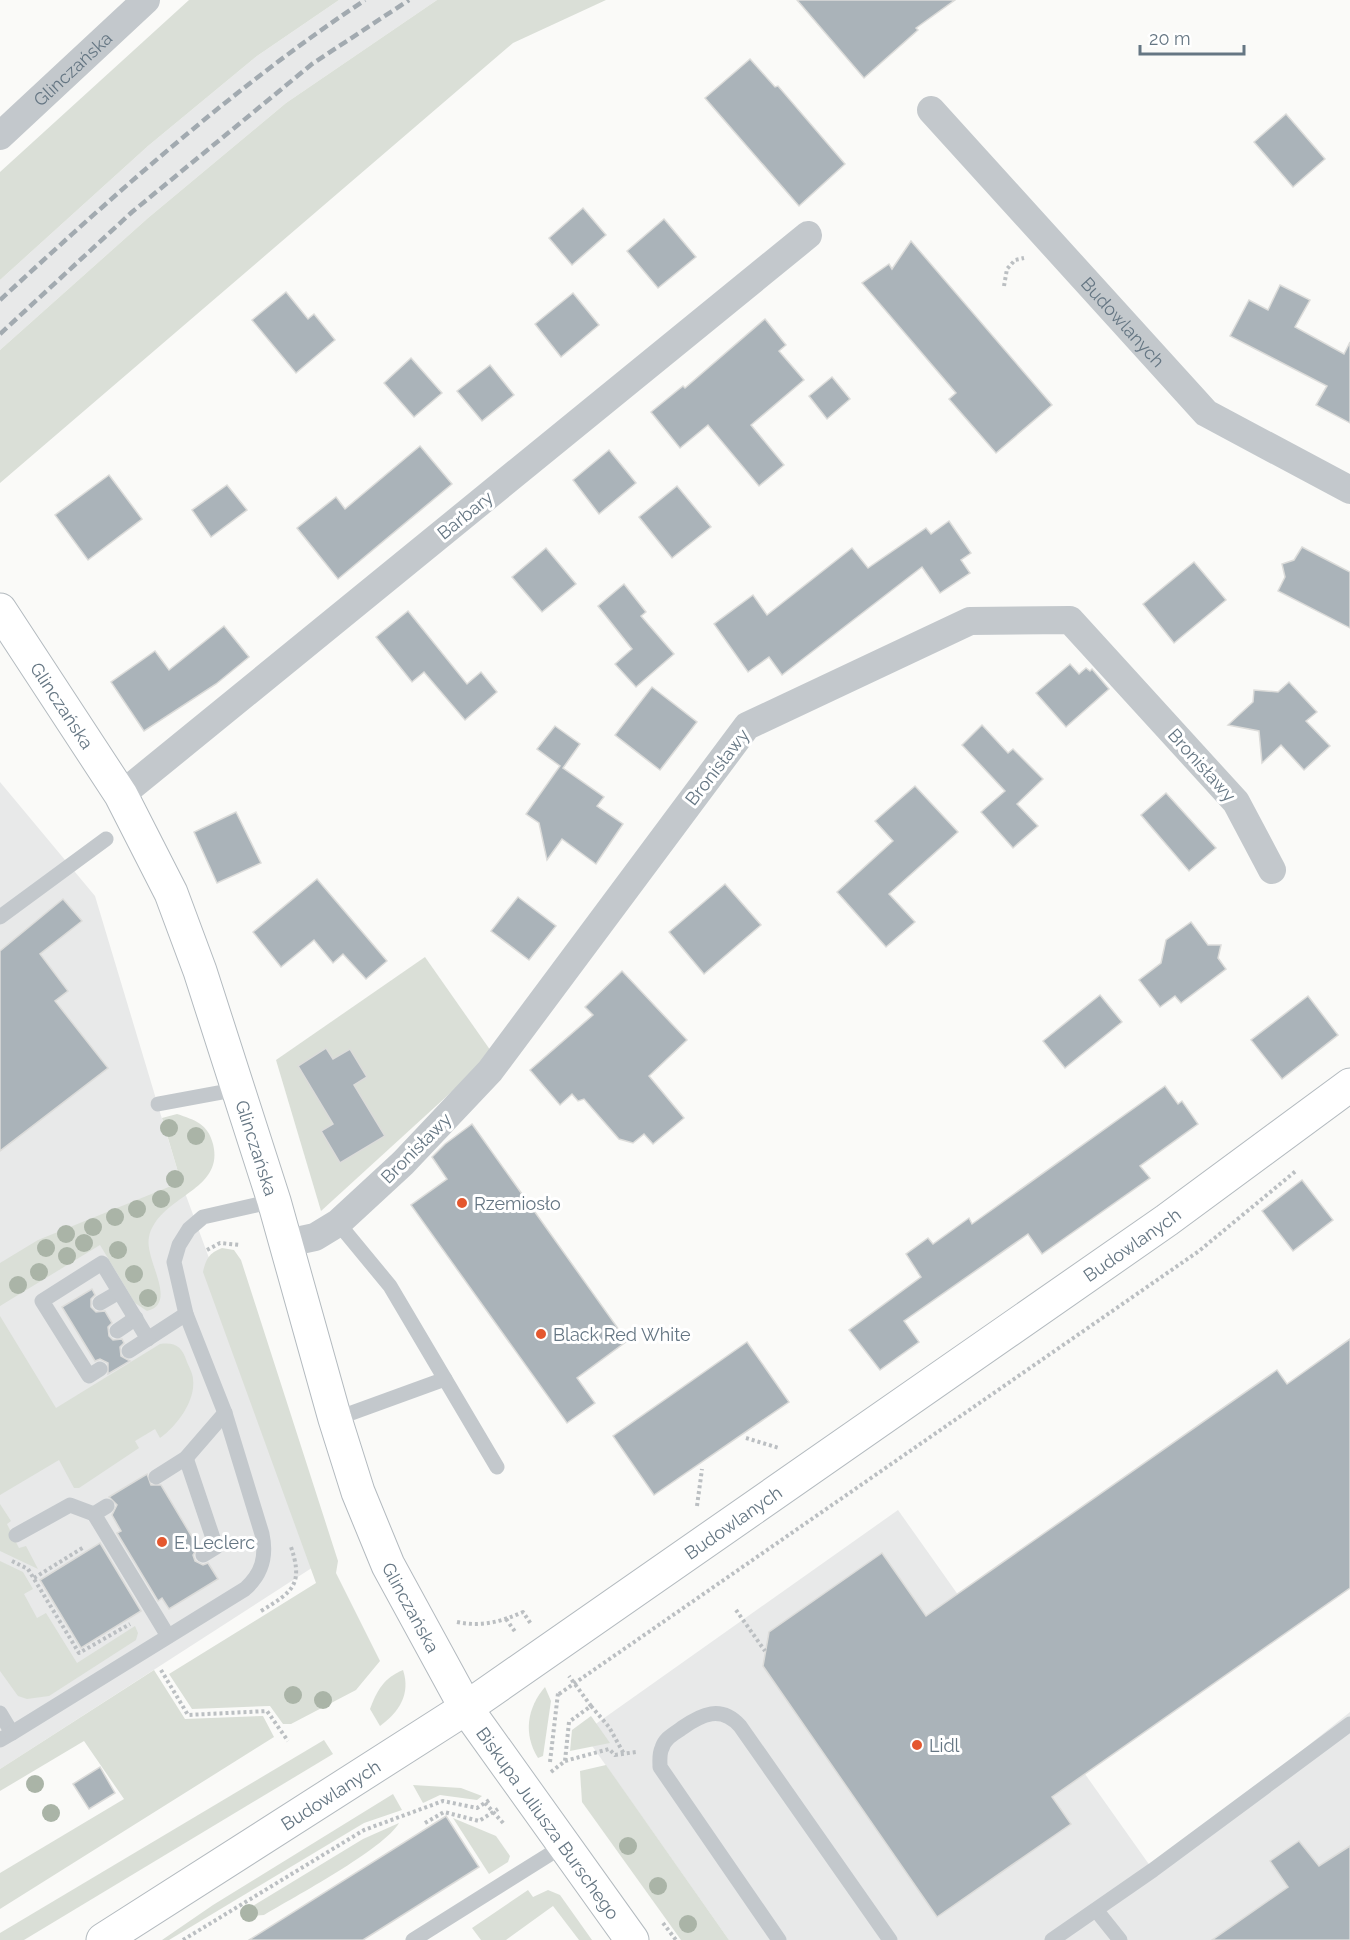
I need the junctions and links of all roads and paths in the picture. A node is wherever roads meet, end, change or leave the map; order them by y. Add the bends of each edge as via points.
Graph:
1 (146, 0) edge
2 (931, 110) dead end
3 (0, 136) edge
4 (808, 235) dead end
5 (1350, 490) edge
6 (0, 610) edge
7 (121, 795) junction
8 (106, 839) dead end
9 (1272, 870) dead end
10 (0, 917) edge
11 (1350, 1085) edge
12 (239, 1089) junction
13 (158, 1104) dead end
14 (1305, 1163) dead end
15 (274, 1201) junction
16 (338, 1223) junction
17 (287, 1243) junction
18 (119, 1292) junction
19 (100, 1303) dead end
20 (186, 1314) junction
21 (136, 1318) junction
22 (117, 1331) dead end
23 (148, 1339) junction
24 (129, 1351) dead end
25 (100, 1369) dead end
26 (445, 1379) junction
27 (225, 1413) junction
28 (335, 1419) junction
29 (746, 1438) dead end
30 (786, 1450) dead end
31 (186, 1458) junction
32 (497, 1467) dead end
33 (702, 1468) dead end
34 (156, 1477) dead end
35 (696, 1513) dead end
36 (16, 1535) dead end
37 (92, 1542) dead end
38 (203, 1555) dead end
39 (9, 1560) dead end
40 (33, 1578) junction
41 (736, 1610) dead end
42 (523, 1612) dead end
43 (450, 1614) dead end
44 (139, 1619) dead end
45 (168, 1636) junction
46 (765, 1651) dead end
47 (574, 1684) junction
48 (591, 1706) junction
49 (466, 1708) junction
50 (0, 1713) edge
51 (1350, 1724) edge
52 (6, 1736) edge
53 (624, 1754) junction
54 (660, 1757) junction
55 (548, 1760) dead end
56 (565, 1761) junction
57 (555, 1769) dead end
58 (425, 1823) dead end
59 (563, 1846) junction
60 (1096, 1910) junction
61 (109, 1938) edge
62 (183, 1940) edge
63 (413, 1940) edge
64 (632, 1940) edge
65 (779, 1940) edge
66 (890, 1940) edge
67 (1052, 1940) edge
68 (1120, 1940) edge

1 - 3 street, Glinczańska
2 - 5 street, Budowlanych via 1206,413
4 - 7 street, Barbary
6 - 7 street, Glinczańska
7 - 12 street, Glinczańska via 171,893
8 - 10 lane
9 - 16 street, Bronisławy via 1236,802 1071,620 970,621 747,726 490,1071 403,1163
11 - 49 street, Budowlanych via 1167,1220
12 - 13 lane
12 - 15 street, Glinczańska
14 - 47 path via 1199,1251
15 - 17 street, Glinczańska
15 - 20 lane via 203,1217 189,1228 174,1262
16 - 17 street, Bronisławy via 315,1236
16 - 26 lane via 390,1286
17 - 28 street, Glinczańska
18 - 19 lane
18 - 21 lane
18 - 25 lane via 102,1263 42,1301 65,1325 82,1352 88,1376
20 - 23 lane
20 - 27 lane
21 - 22 lane
21 - 23 lane
23 - 24 lane
26 - 28 lane
26 - 32 lane
27 - 31 lane
27 - 45 lane via 266,1550 255,1580 244,1590
28 - 49 street, Glinczańska via 358,1492 388,1565
29 - 30 path
31 - 34 lane
31 - 38 lane via 216,1547
33 - 35 path
36 - 45 lane via 70,1505 100,1510 148,1589
37 - 40 path
39 - 40 path via 28,1569
40 - 44 path via 80,1653
41 - 46 path
42 - 43 path via 492,1623 472,1625 457,1622
45 - 52 lane
47 - 48 path
47 - 55 path via 559,1694
48 - 53 path
48 - 56 path via 569,1722
49 - 59 street, Biskupa Juliusza Burschego
49 - 61 street, Budowlanych
50 - 52 lane
51 - 60 lane
53 - 54 path via 643,1752
53 - 56 path via 615,1755 609,1749
54 - 65 lane via 664,1776
54 - 66 lane via 666,1740 700,1716 722,1713 732,1718
56 - 57 path
58 - 62 path via 444,1812 479,1821 493,1813 485,1803 477,1808 443,1801 381,1822
59 - 63 lane
59 - 64 street, Biskupa Juliusza Burschego
60 - 67 lane
60 - 68 lane

